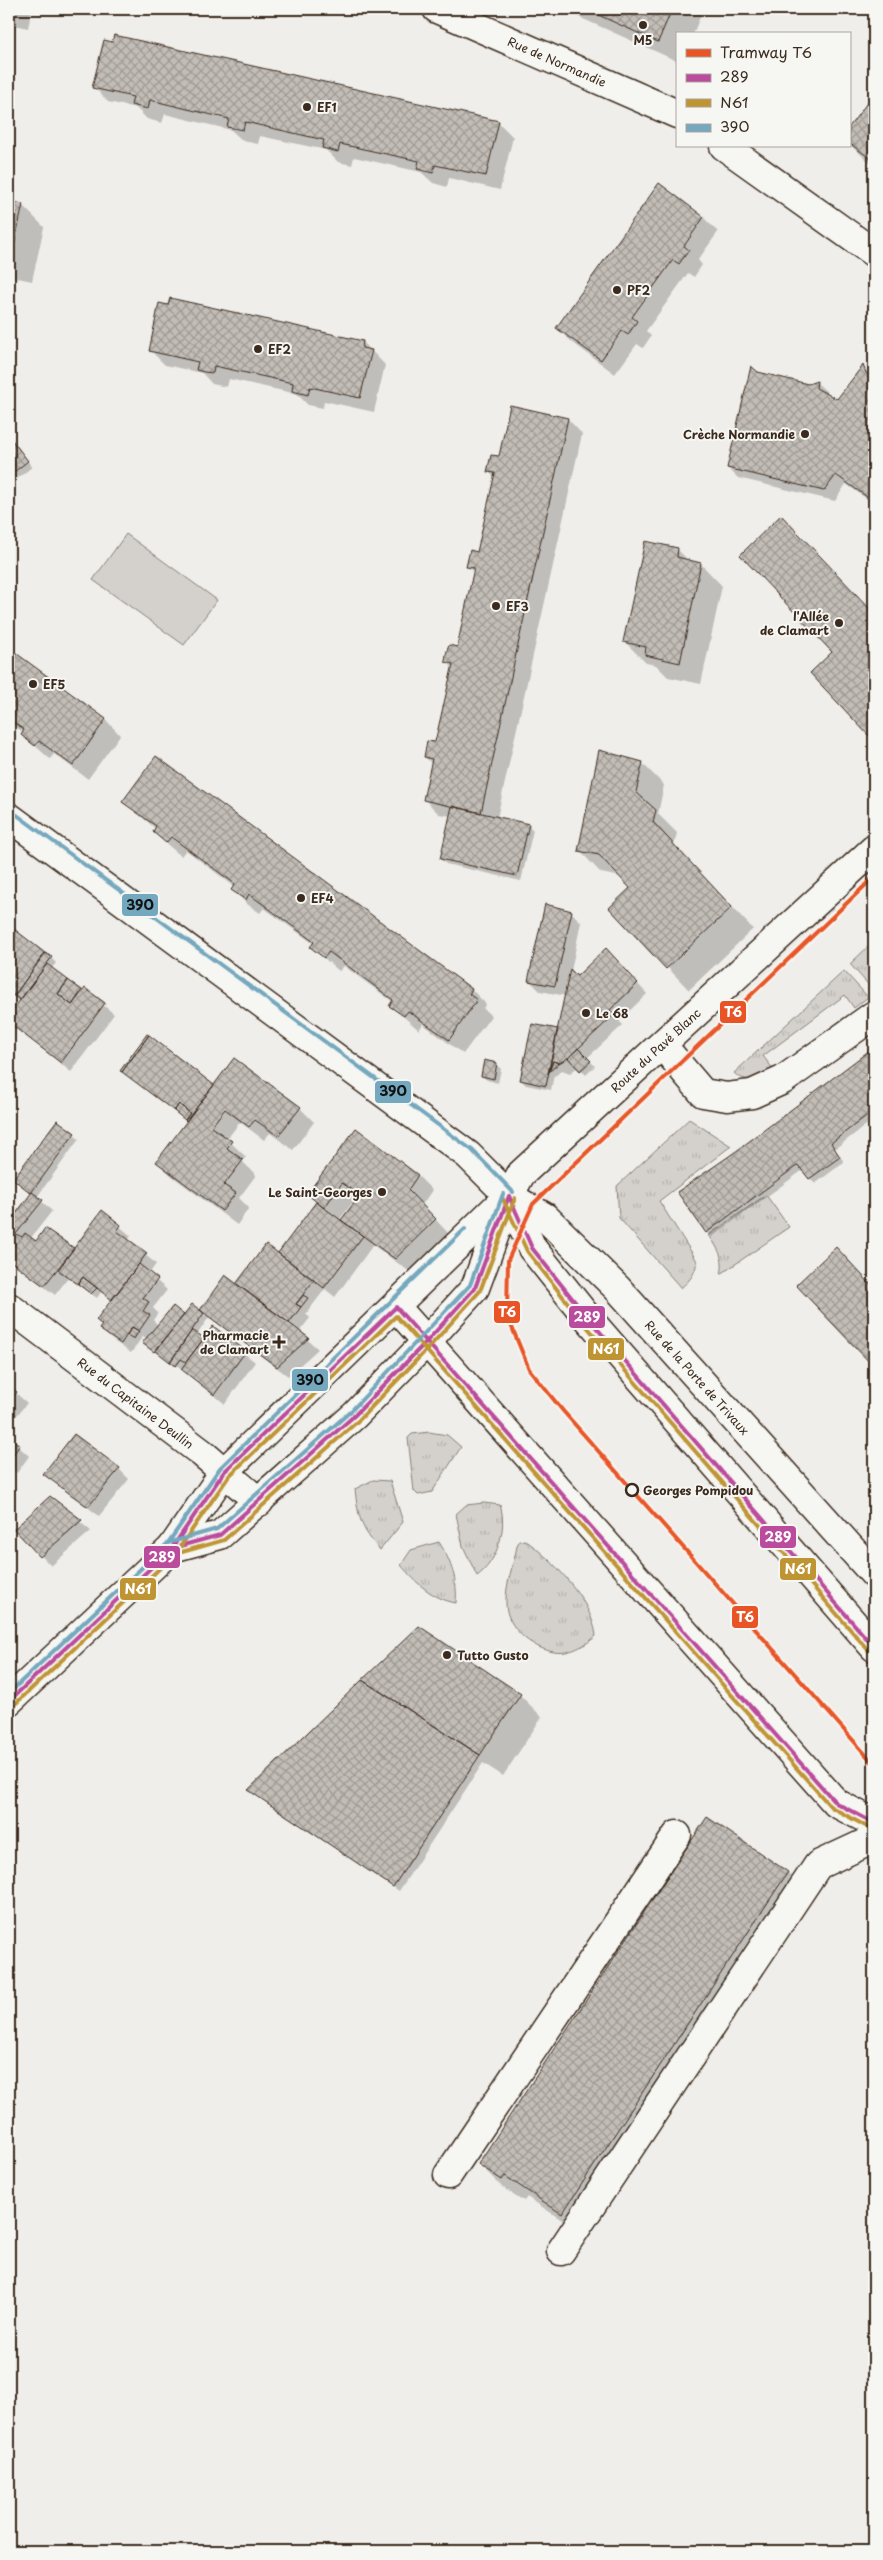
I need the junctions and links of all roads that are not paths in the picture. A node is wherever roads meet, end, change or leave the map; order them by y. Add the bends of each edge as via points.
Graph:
1 (437, 9) edge
2 (676, 114) edge
3 (727, 148) edge
4 (874, 253) edge
5 (9, 817) edge
6 (874, 849) edge
7 (874, 1015) edge
8 (663, 1046) junction
9 (508, 1196) junction
10 (9, 1307) edge
11 (396, 1307) junction
12 (428, 1340) junction
13 (224, 1472) junction
14 (259, 1502) junction
15 (172, 1548) junction
16 (874, 1574) edge
17 (874, 1647) edge
18 (9, 1701) edge
19 (874, 1823) edge
20 (677, 1835) dead end
21 (874, 1839) edge
22 (448, 2175) dead end
23 (561, 2251) dead end

1 - 2 street, Rue de Normandie
3 - 4 street
5 - 9 street, Rue de la Porte de Trivaux via 468,1155
6 - 8 street, Route du Pavé Blanc
7 - 8 street via 783,1080 752,1094 727,1098 703,1093
8 - 9 street, Route du Pavé Blanc via 522,1174
9 - 11 street, Route du Pavé Blanc
9 - 12 street, Route du Pavé Blanc via 475,1288
9 - 16 street, Rue de la Porte de Trivaux via 545,1217 618,1289
9 - 17 street, Rue de la Porte de Trivaux via 532,1248 587,1317
10 - 13 street, Rue du Capitaine Deullin
11 - 12 street
11 - 13 street, Route du Pavé Blanc
12 - 14 street, Route du Pavé Blanc via 355,1415
12 - 19 street via 836,1803
13 - 14 street, Rue du Capitaine Deullin
13 - 15 street, Route du Pavé Blanc
14 - 15 street, Route du Pavé Blanc via 220,1535
15 - 18 street, Route du Pavé Blanc
20 - 22 street
21 - 23 street via 818,1865

